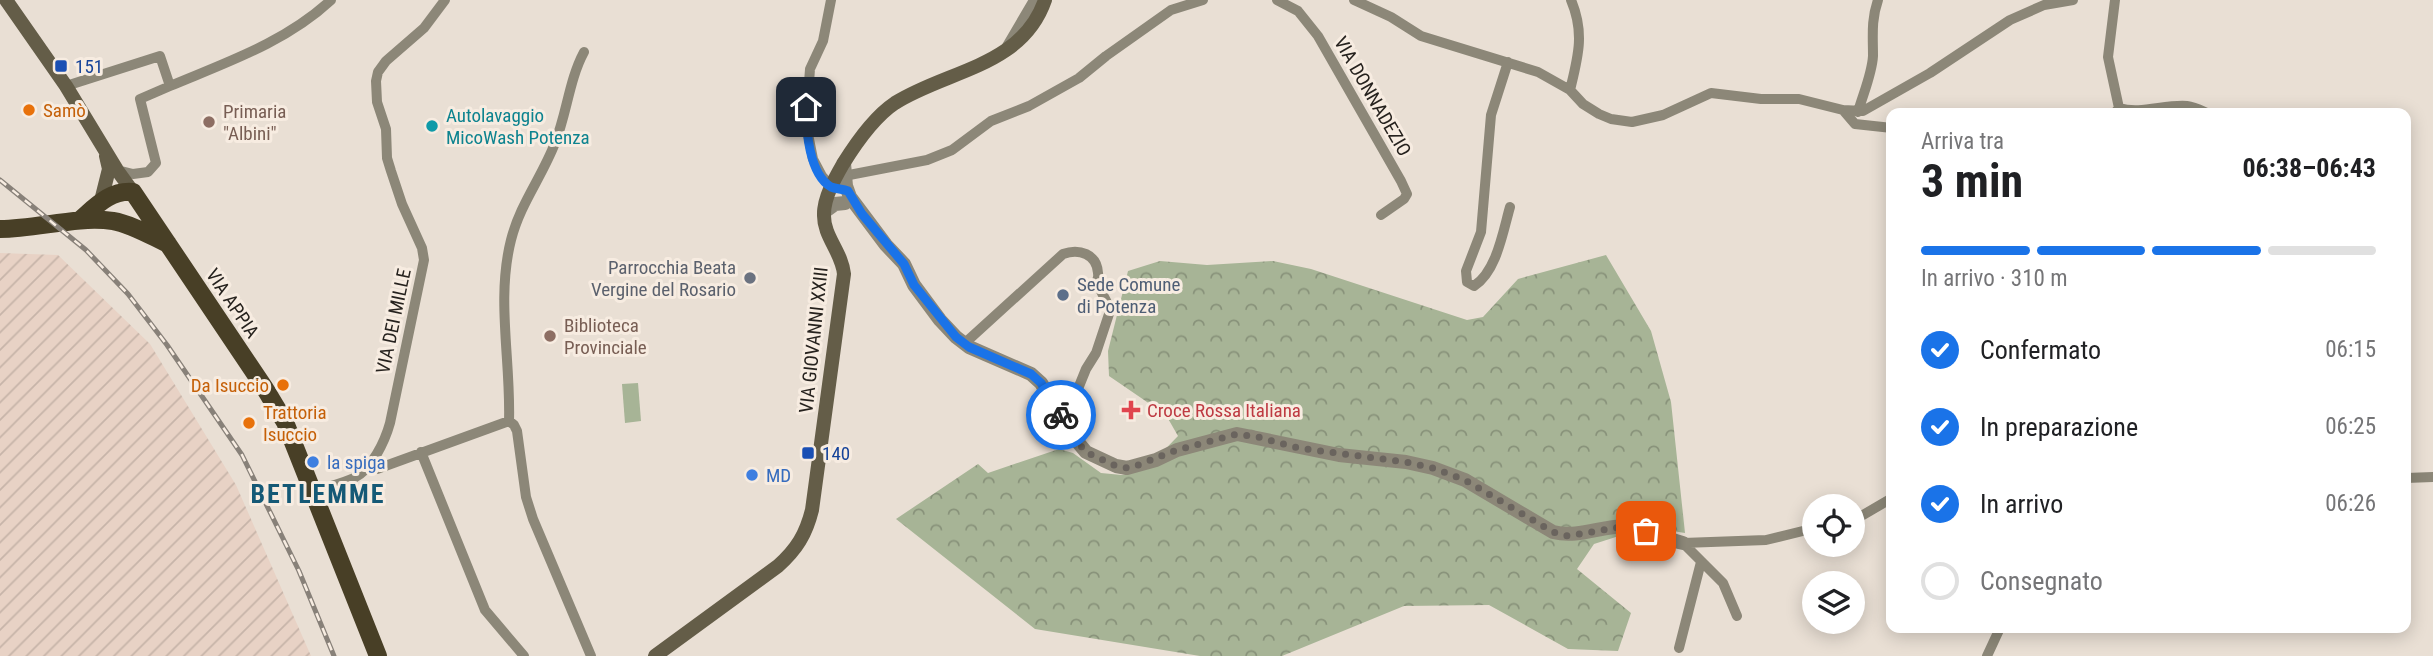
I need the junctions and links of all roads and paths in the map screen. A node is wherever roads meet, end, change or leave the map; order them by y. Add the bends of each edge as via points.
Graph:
1 (6, 0) edge
2 (331, 0) edge
3 (446, 0) edge
4 (831, 0) edge
5 (1034, 0) edge
6 (1045, 0) edge
7 (1203, 0) edge
8 (1277, 0) edge
9 (1354, 0) edge
10 (1571, 0) edge
11 (1878, 0) edge
12 (2073, 0) edge
13 (2115, 0) edge
14 (584, 52) dead end
15 (1004, 52) junction
16 (1508, 62) junction
17 (66, 86) junction
18 (170, 86) junction
19 (1570, 90) junction
20 (2116, 108) edge
21 (2155, 108) edge
22 (2196, 108) edge
23 (1843, 110) junction
24 (1858, 112) junction
25 (1886, 127) edge
26 (106, 151) junction
27 (117, 170) junction
28 (844, 170) junction
29 (832, 187) junction
30 (133, 192) junction
31 (846, 197) junction
32 (101, 201) junction
33 (1510, 206) dead end
34 (144, 208) junction
35 (824, 212) junction
36 (1381, 215) dead end
37 (81, 219) junction
38 (116, 221) junction
39 (0, 229) edge
40 (168, 244) junction
41 (965, 344) junction
42 (1062, 416) junction
43 (509, 421) junction
44 (421, 452) junction
45 (367, 468) junction
46 (2433, 477) edge
47 (2411, 478) edge
48 (312, 492) junction
49 (1886, 502) edge
50 (1865, 514) edge
51 (1802, 531) edge
52 (1683, 543) junction
53 (1701, 562) junction
54 (1737, 616) dead end
55 (1998, 633) edge
56 (1679, 648) dead end
57 (378, 656) edge
58 (524, 656) edge
59 (591, 656) edge
60 (656, 656) edge
61 (1987, 656) edge

1 - 17 main road, VIA APPIA
2 - 18 street via 310,19 260,48
3 - 45 street, VIA DEI MILLE via 424,28 386,61 376,81 387,158 424,260 390,423
4 - 29 street via 823,41 810,69 806,124 813,159
5 - 15 street
6 - 15 main road via 1033,24
7 - 28 street via 1171,10 1079,78 990,121 952,150 927,160
8 - 36 street, VIA DONNADEZIO via 1298,11 1318,36 1401,181 1404,199
9 - 16 street via 1421,36
10 - 19 street via 1580,33
11 - 24 street via 1871,36 1873,58
12 - 24 street via 2045,5 2010,20 1930,73
13 - 20 street via 2108,57
14 - 43 street via 575,69 556,142 519,213 507,256 504,312
15 - 28 main road via 891,105 867,130
16 - 19 street
16 - 33 street via 1491,115 1484,214 1466,271 1474,286 1492,262
17 - 18 street via 160,56
17 - 26 main road, VIA APPIA
18 - 27 street via 140,99 156,163 148,172
19 - 23 street via 1599,114 1632,122 1663,115 1711,93 1799,99
21 - 22 street
23 - 24 street
23 - 25 street via 1855,124
26 - 27 main road, VIA APPIA
26 - 32 main road via 108,169
27 - 30 main road, VIA APPIA
28 - 29 main road
28 - 31 street
29 - 31 street via 838,197
29 - 35 main road
30 - 32 main road via 122,191
30 - 34 main road, VIA APPIA
31 - 35 street
31 - 41 street via 904,264 932,309
32 - 37 main road
34 - 38 main road via 131,218
34 - 40 main road, VIA APPIA
35 - 60 main road, VIA GIOVANNI XXIII via 844,274 806,529 778,566
37 - 38 main road
37 - 39 main road
38 - 40 main road
40 - 48 main road, VIA APPIA via 285,422
41 - 42 street via 1031,374
41 - 42 street via 1063,254 1086,253 1097,265 1099,286 1110,312 1072,406
42 - 52 street via 1086,452 1116,466 1128,468 1237,434 1433,468 1465,480 1553,532 1568,536 1626,526
43 - 44 street
43 - 59 street via 517,431 533,519
44 - 45 street via 377,469
44 - 58 street via 485,610
45 - 48 street via 356,477
46 - 47 street
48 - 57 main road, VIA APPIA
49 - 50 street
51 - 52 street via 1766,540
52 - 53 street
53 - 54 street via 1723,583
53 - 56 street
55 - 61 street

